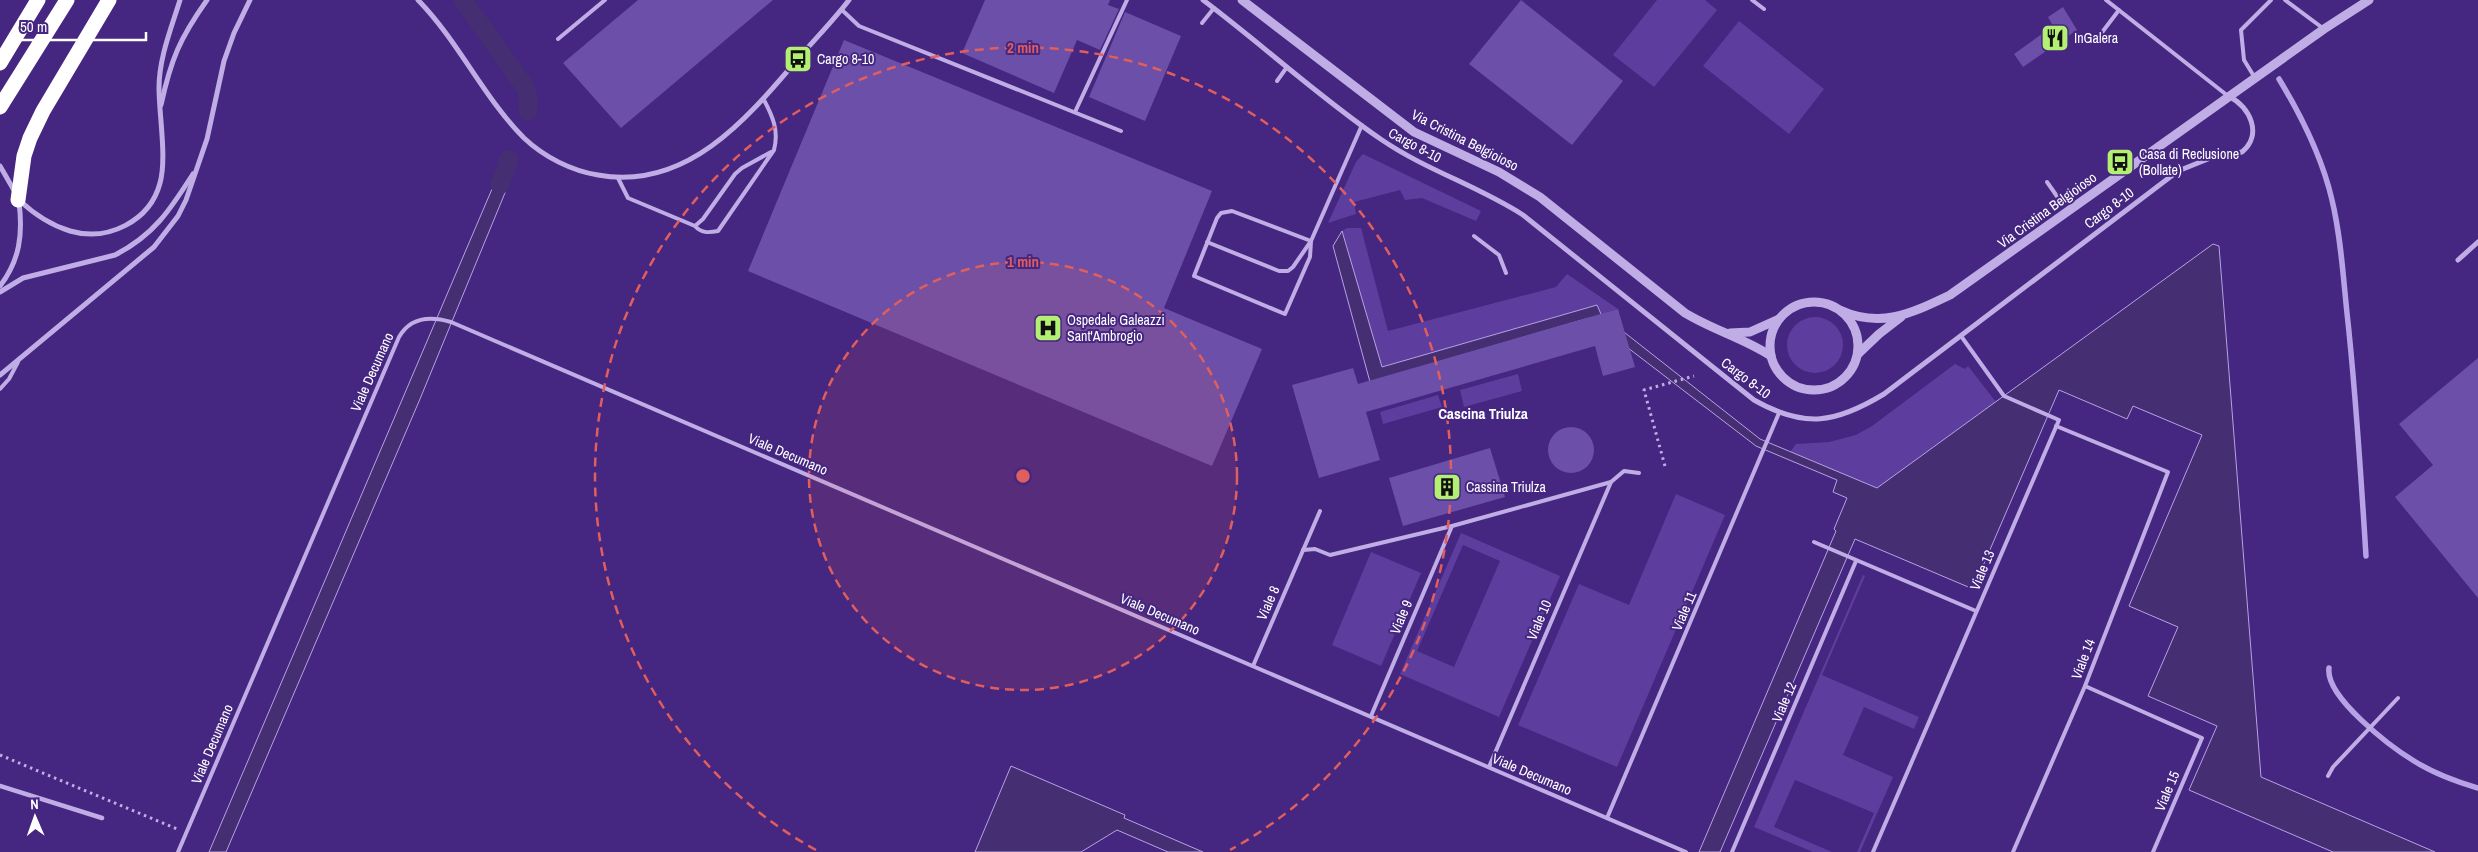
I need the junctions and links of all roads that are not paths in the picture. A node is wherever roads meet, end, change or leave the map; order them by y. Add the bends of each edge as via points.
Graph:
1 (38, 0) edge
2 (67, 0) edge
3 (109, 0) edge
4 (180, 0) edge
5 (207, 0) edge
6 (250, 0) edge
7 (418, 0) edge
8 (606, 0) edge
9 (849, 0) edge
10 (1127, 0) edge
11 (1203, 0) edge
12 (1242, 0) edge
13 (1752, 0) edge
14 (2106, 0) edge
15 (2271, 0) edge
16 (2285, 0) edge
17 (2369, 0) edge
18 (1214, 8) junction
19 (1764, 9) dead end
20 (842, 10) junction
21 (2119, 10) junction
22 (1202, 22) dead end
23 (2324, 30) junction
24 (2100, 35) dead end
25 (558, 39) dead end
26 (0, 63) edge
27 (1287, 67) junction
28 (2255, 78) junction
29 (1277, 82) dead end
30 (2230, 97) junction
31 (764, 100) junction
32 (0, 107) edge
33 (1075, 112) junction
34 (159, 116) junction
35 (1362, 125) junction
36 (1122, 131) dead end
37 (774, 150) junction
38 (199, 164) junction
39 (0, 166) edge
40 (618, 178) junction
41 (2046, 182) dead end
42 (18, 200) junction
43 (2062, 202) dead end
44 (695, 226) junction
45 (1474, 236) dead end
46 (1208, 242) junction
47 (1311, 242) junction
48 (2478, 242) edge
49 (2458, 260) dead end
50 (1506, 273) dead end
51 (0, 286) edge
52 (0, 292) edge
53 (1840, 310) junction
54 (1903, 316) junction
55 (1780, 318) junction
56 (1728, 333) junction
57 (1960, 336) junction
58 (1858, 354) junction
59 (1771, 356) junction
60 (20, 358) junction
61 (0, 375) edge
62 (0, 390) edge
63 (1779, 413) junction
64 (2056, 426) junction
65 (1639, 473) dead end
66 (1611, 482) junction
67 (1320, 510) dead end
68 (1452, 526) junction
69 (1814, 542) dead end
70 (1303, 550) junction
71 (1856, 561) junction
72 (1976, 611) junction
73 (1253, 666) junction
74 (2085, 686) junction
75 (2398, 698) dead end
76 (1371, 716) junction
77 (1488, 767) junction
78 (2328, 776) dead end
79 (0, 786) edge
80 (102, 818) dead end
81 (1607, 818) junction
82 (178, 852) edge
83 (1686, 852) edge
84 (1732, 852) edge
85 (1873, 852) edge
86 (2012, 852) edge
87 (2153, 852) edge

1 - 26 highway
2 - 32 highway
3 - 42 highway via 30,138
4 - 34 street via 162,62
5 - 34 street via 175,52
6 - 38 street via 224,61
7 - 40 street via 432,14 490,99 525,139 564,165 585,173
8 - 25 lane
9 - 20 street
10 - 33 lane
11 - 18 street, Cargo 8-10
12 - 56 street, Via Cristina Belgioioso via 1414,132 1499,172 1540,198 1685,313
13 - 19 lane
14 - 21 lane
15 - 28 lane via 2241,30 2244,60
16 - 23 lane
17 - 23 street, Via Cristina Belgioioso
18 - 22 lane
18 - 27 street, Cargo 8-10
20 - 31 street
20 - 33 lane via 859,26
21 - 24 lane
21 - 30 lane
23 - 28 street, Via Cristina Belgioioso
27 - 29 lane
27 - 35 street, Cargo 8-10
28 - 30 street, Via Cristina Belgioioso
30 - 54 street, Via Cristina Belgioioso via 1950,295
30 - 57 street, Cargo 8-10 via 2242,103 2249,115 2253,133 2248,148 2197,162 2178,171
31 - 37 lane via 776,126
31 - 40 street via 719,142 681,165 656,174
33 - 36 lane
34 - 42 street via 160,183 155,197 136,220 108,232 72,232 36,216
35 - 47 lane
35 - 63 street, Cargo 8-10 via 1399,151 1496,198 1523,215 1754,400
37 - 44 lane via 735,174
37 - 44 lane via 718,231 699,231
38 - 52 street via 167,215 128,249 23,278
38 - 60 street via 178,216 154,247
39 - 42 street
40 - 44 lane via 628,198
41 - 43 lane
42 - 51 street via 22,222 20,244 14,265
45 - 50 lane via 1499,255
46 - 47 lane via 1279,271 1288,271
46 - 47 lane via 1219,215 1232,211
46 - 47 lane via 1194,276 1285,314 1310,257
48 - 49 street
53 - 54 street, Via Cristina Belgioioso via 1855,317 1871,319
53 - 55 street via 1814,302 1801,304
53 - 58 street via 1855,329
54 - 58 street, Via Cristina Belgioioso
55 - 56 street, Via Cristina Belgioioso via 1750,332
55 - 59 street via 1771,336
56 - 59 street, Via Cristina Belgioioso
57 - 63 street, Cargo 8-10 via 1884,394 1857,410 1834,418 1812,419
57 - 64 lane via 2004,396 2059,420
58 - 59 street via 1843,380 1815,390 1800,388 1787,381
60 - 61 street
60 - 62 lane
63 - 81 lane, Viale 11
64 - 72 lane, Viale 13
64 - 74 lane, Viale 14 via 2168,472
65 - 66 lane via 1624,471
66 - 68 lane
66 - 77 lane, Viale 10
67 - 70 lane, Viale 8
68 - 70 lane via 1330,555 1315,549
68 - 76 lane, Viale 9
69 - 71 lane
70 - 73 lane, Viale 8
71 - 72 lane
71 - 84 lane, Viale 12
72 - 85 lane, Viale 13
73 - 76 lane, Viale Decumano
73 - 82 lane, Viale Decumano via 452,322 437,318 416,320 399,337
74 - 86 lane, Viale 14
74 - 87 lane, Viale 15 via 2202,738
75 - 78 lane
76 - 77 lane, Viale Decumano
77 - 81 lane, Viale Decumano
79 - 80 street
81 - 83 lane, Viale Decumano

